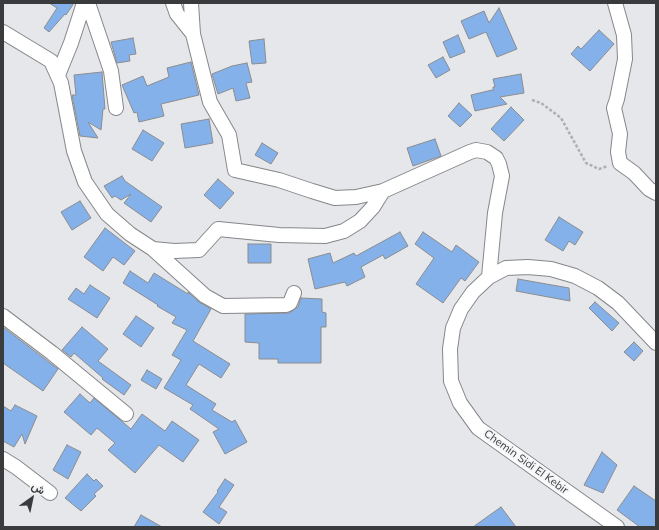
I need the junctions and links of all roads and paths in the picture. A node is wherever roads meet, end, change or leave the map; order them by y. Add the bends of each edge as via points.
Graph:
1 (84, 3) edge
2 (88, 3) edge
3 (172, 3) edge
4 (191, 3) edge
5 (615, 3) edge
6 (3, 32) edge
7 (193, 34) junction
8 (58, 75) junction
9 (532, 100) dead end
10 (116, 108) dead end
11 (620, 163) junction
12 (383, 191) junction
13 (656, 193) edge
14 (153, 249) junction
15 (488, 277) junction
16 (294, 293) dead end
17 (3, 316) edge
18 (656, 343) edge
19 (126, 414) dead end
20 (3, 459) edge
21 (50, 493) dead end
22 (617, 527) edge

1 - 8 street via 72,43
2 - 10 street via 111,71
3 - 7 street via 177,14
4 - 7 street
5 - 11 street via 624,35 624,59 614,108 620,134
6 - 8 street via 51,61
7 - 12 street via 210,102 229,135 235,170 279,180 335,198 356,197
8 - 14 street via 74,151 85,182 107,214
9 - 11 path via 541,103 561,118 586,163 599,169
11 - 13 street via 634,172
12 - 14 street via 360,221 338,233 325,236 279,235 218,229 199,250
12 - 15 street via 470,152 481,150 492,155 499,164 502,176
14 - 16 street via 205,296 223,306 286,305
15 - 18 street, Chemin Sidi El Kebir via 506,268 528,267 551,269 575,276 598,288 618,303
15 - 22 street, Chemin Sidi El Kebir via 461,309 453,328 450,349 451,381 460,403 478,428
17 - 19 street
20 - 21 street

